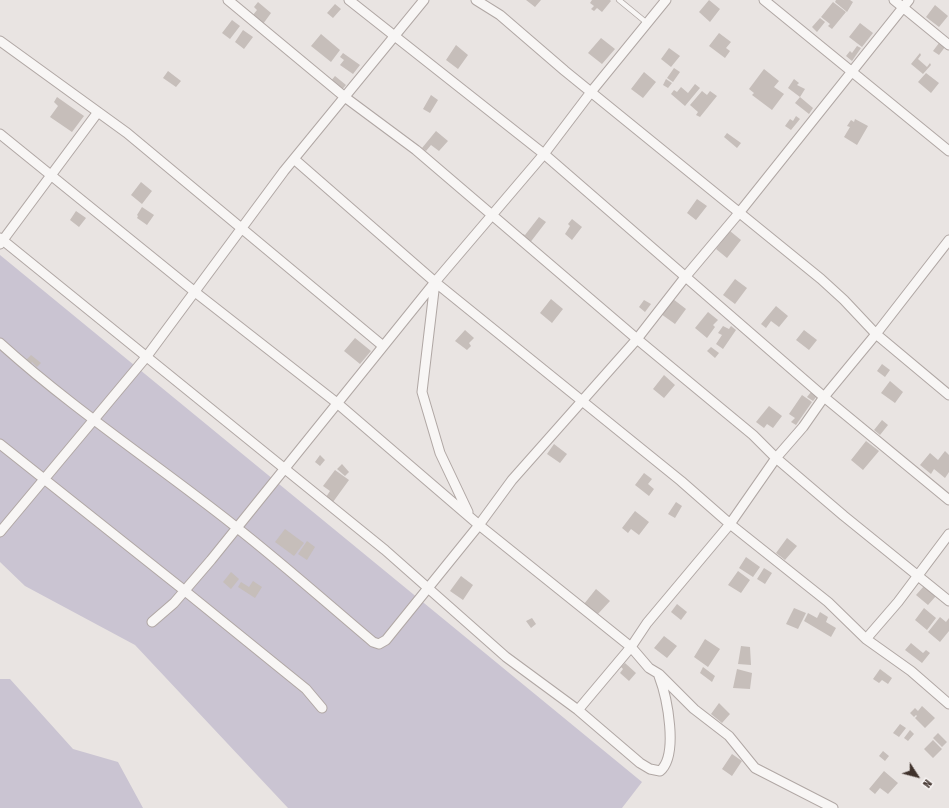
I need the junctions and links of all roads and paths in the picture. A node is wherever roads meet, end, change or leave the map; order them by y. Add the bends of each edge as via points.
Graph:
1 (228, 0) edge
2 (349, 0) edge
3 (424, 0) edge
4 (476, 0) edge
5 (619, 0) edge
6 (666, 0) edge
7 (764, 0) edge
8 (894, 0) edge
9 (909, 0) edge
10 (903, 8) junction
11 (647, 23) junction
12 (395, 37) junction
13 (0, 41) edge
14 (949, 45) edge
15 (851, 72) junction
16 (591, 92) junction
17 (346, 98) junction
18 (98, 112) junction
19 (0, 134) edge
20 (949, 151) edge
21 (544, 154) junction
22 (294, 159) junction
23 (52, 175) junction
24 (739, 213) junction
25 (492, 215) junction
26 (242, 227) junction
27 (949, 240) edge
28 (1, 241) edge
29 (686, 276) junction
30 (435, 282) junction
31 (195, 292) junction
32 (876, 334) junction
33 (637, 339) junction
34 (0, 344) edge
35 (383, 346) junction
36 (147, 356) junction
37 (949, 395) edge
38 (824, 397) junction
39 (582, 400) junction
40 (337, 404) junction
41 (95, 419) junction
42 (0, 444) edge
43 (776, 458) junction
44 (286, 469) junction
45 (44, 480) junction
46 (949, 500) edge
47 (470, 517) junction
48 (730, 524) junction
49 (479, 525) junction
50 (237, 528) junction
51 (0, 532) edge
52 (949, 534) edge
53 (917, 577) junction
54 (428, 588) junction
55 (186, 591) junction
56 (949, 601) edge
57 (152, 622) dead end
58 (866, 639) junction
59 (631, 648) junction
60 (659, 674) junction
61 (949, 704) edge
62 (322, 708) dead end
63 (578, 710) junction
64 (833, 808) edge

1 - 17 street
2 - 12 street
3 - 12 street
4 - 16 street via 500,15
5 - 11 lane
6 - 11 street
7 - 15 street
8 - 10 street
9 - 10 street
10 - 14 street
10 - 15 street
11 - 16 street
12 - 17 street
12 - 21 street
13 - 18 street
15 - 20 street
15 - 24 street
16 - 21 street
16 - 24 street
17 - 22 street
17 - 25 street via 400,137
18 - 23 street
18 - 26 street
19 - 23 street
21 - 25 street
21 - 29 street via 620,222
22 - 26 street
22 - 30 street
23 - 28 street
23 - 31 street
24 - 29 street
24 - 32 street via 821,279
25 - 30 street
25 - 33 street
26 - 31 street
26 - 35 street
27 - 32 street
28 - 36 street
29 - 33 street
29 - 38 street
30 - 35 street
30 - 39 street
30 - 47 street via 422,392 440,453
31 - 36 street
31 - 40 street
32 - 37 street
32 - 38 street
33 - 39 street
33 - 43 street via 753,435
34 - 41 street
35 - 40 street
36 - 41 street
36 - 44 street
38 - 43 street via 803,427
38 - 46 street
39 - 48 street
39 - 49 street via 512,480
40 - 44 street
40 - 47 street
41 - 45 street
41 - 50 street
42 - 45 street
43 - 48 street
43 - 53 street
44 - 50 street
44 - 54 street via 386,550
45 - 51 street
45 - 55 street
47 - 49 street
48 - 58 street via 828,602
48 - 59 street via 647,623
49 - 54 street
49 - 59 street
50 - 54 street via 373,642 379,644 386,640
50 - 55 street
52 - 53 street
53 - 56 street
53 - 58 street
54 - 63 street via 506,657
55 - 57 street
55 - 62 street via 306,689
58 - 61 street
59 - 60 street via 649,668
59 - 63 street
60 - 63 street via 670,719 668,753 664,768 660,771 640,763
60 - 64 street via 694,709 729,736 755,768

